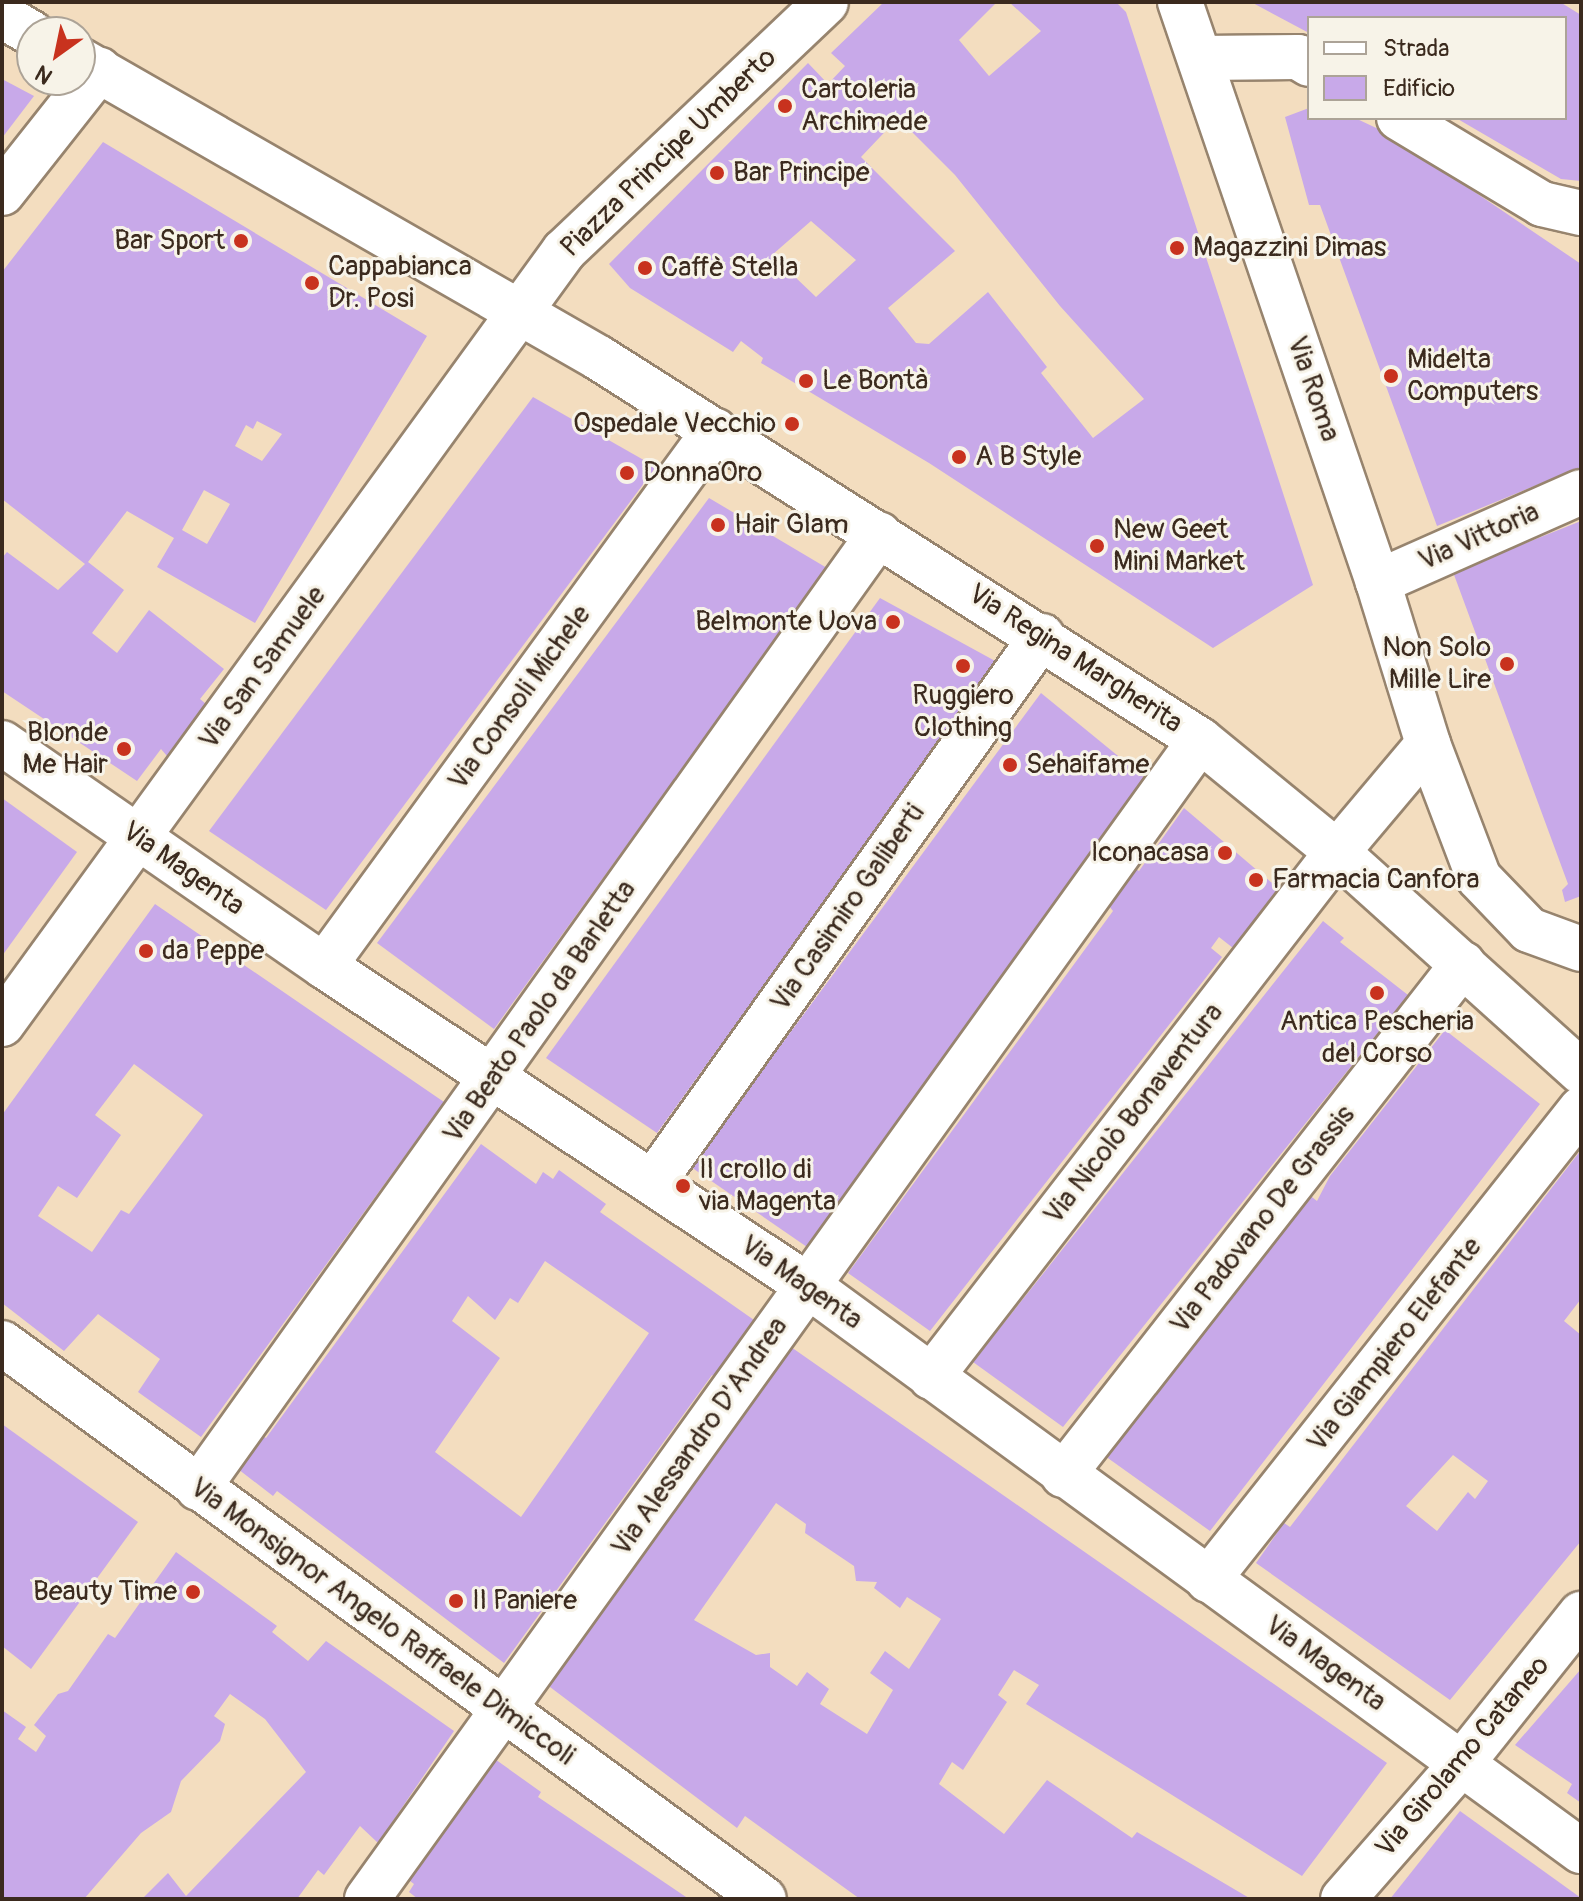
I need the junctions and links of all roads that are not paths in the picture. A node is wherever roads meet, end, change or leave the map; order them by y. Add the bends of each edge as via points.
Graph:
1 (826, 2) edge
2 (1158, 2) edge
3 (1191, 32) edge
4 (1307, 63) edge
5 (96, 68) edge
6 (69, 96) edge
7 (1402, 120) edge
8 (2, 193) edge
9 (1581, 213) edge
10 (521, 311) junction
11 (715, 430) junction
12 (1581, 492) edge
13 (879, 534) junction
14 (1378, 582) junction
15 (1042, 636) junction
16 (1200, 740) junction
17 (2, 743) edge
18 (1428, 744) junction
19 (140, 839) junction
20 (1337, 852) junction
21 (1580, 947) edge
22 (1463, 964) junction
23 (324, 966) junction
24 (2, 1024) edge
25 (1581, 1072) edge
26 (496, 1076) junction
27 (1581, 1109) edge
28 (654, 1181) junction
29 (807, 1285) junction
30 (2, 1343) edge
31 (931, 1377) junction
32 (1063, 1475) junction
33 (198, 1488) junction
34 (1208, 1580) junction
35 (1581, 1614) edge
36 (504, 1713) junction
37 (1462, 1763) junction
38 (1581, 1851) edge
39 (374, 1896) edge
40 (764, 1899) edge
41 (1343, 1899) edge

1 - 10 street, Piazza Principe Umberto via 564,251
2 - 3 street, Via Roma
3 - 4 street
3 - 14 street, Via Roma
5 - 10 street, Via Regina Margherita
6 - 8 street
7 - 9 street via 1542,204
10 - 11 street, Via Regina Margherita
10 - 19 street, Via San Samuele
11 - 13 street, Via Regina Margherita
11 - 23 street, Via Consoli Michele
12 - 14 street, Via Vittoria
13 - 15 street, Via Regina Margherita
13 - 26 street, Via Beato Paolo da Barletta
14 - 18 street, Via Roma
15 - 16 street, Via Regina Margherita
15 - 28 street, Via Casimiro Galiberti
16 - 20 street, Via Regina Margherita
16 - 29 street, Via Alessandro D'Andrea
17 - 19 street, Via Magenta
18 - 20 street, Via Nicolò Bonaventura
18 - 21 street, Via Roma via 1479,878 1529,930
19 - 23 street, Via Magenta
19 - 24 street, Via San Samuele
20 - 22 street, Via Regina Margherita
20 - 31 street, Via Nicolò Bonaventura
22 - 25 street, Via Regina Margherita
22 - 32 street, Via Padovano De Grassis
23 - 26 street, Via Magenta
26 - 28 street, Via Magenta
26 - 33 street, Via Beato Paolo da Barletta
27 - 34 street, Via Giampiero Elefante
28 - 29 street, Via Magenta
29 - 31 street, Via Magenta
29 - 36 street, Via Alessandro D'Andrea
30 - 33 street, Via Monsignor Angelo Raffaele Dimiccoli
31 - 32 street, Via Magenta
32 - 34 street, Via Magenta
33 - 36 street, Via Monsignor Angelo Raffaele Dimiccoli
34 - 37 street, Via Magenta
35 - 37 street, Via Girolamo Cataneo
36 - 39 street, Via Alessandro D'Andrea
36 - 40 street, Via Monsignor Angelo Raffaele Dimiccoli
37 - 38 street, Via Magenta
37 - 41 street, Via Girolamo Cataneo

